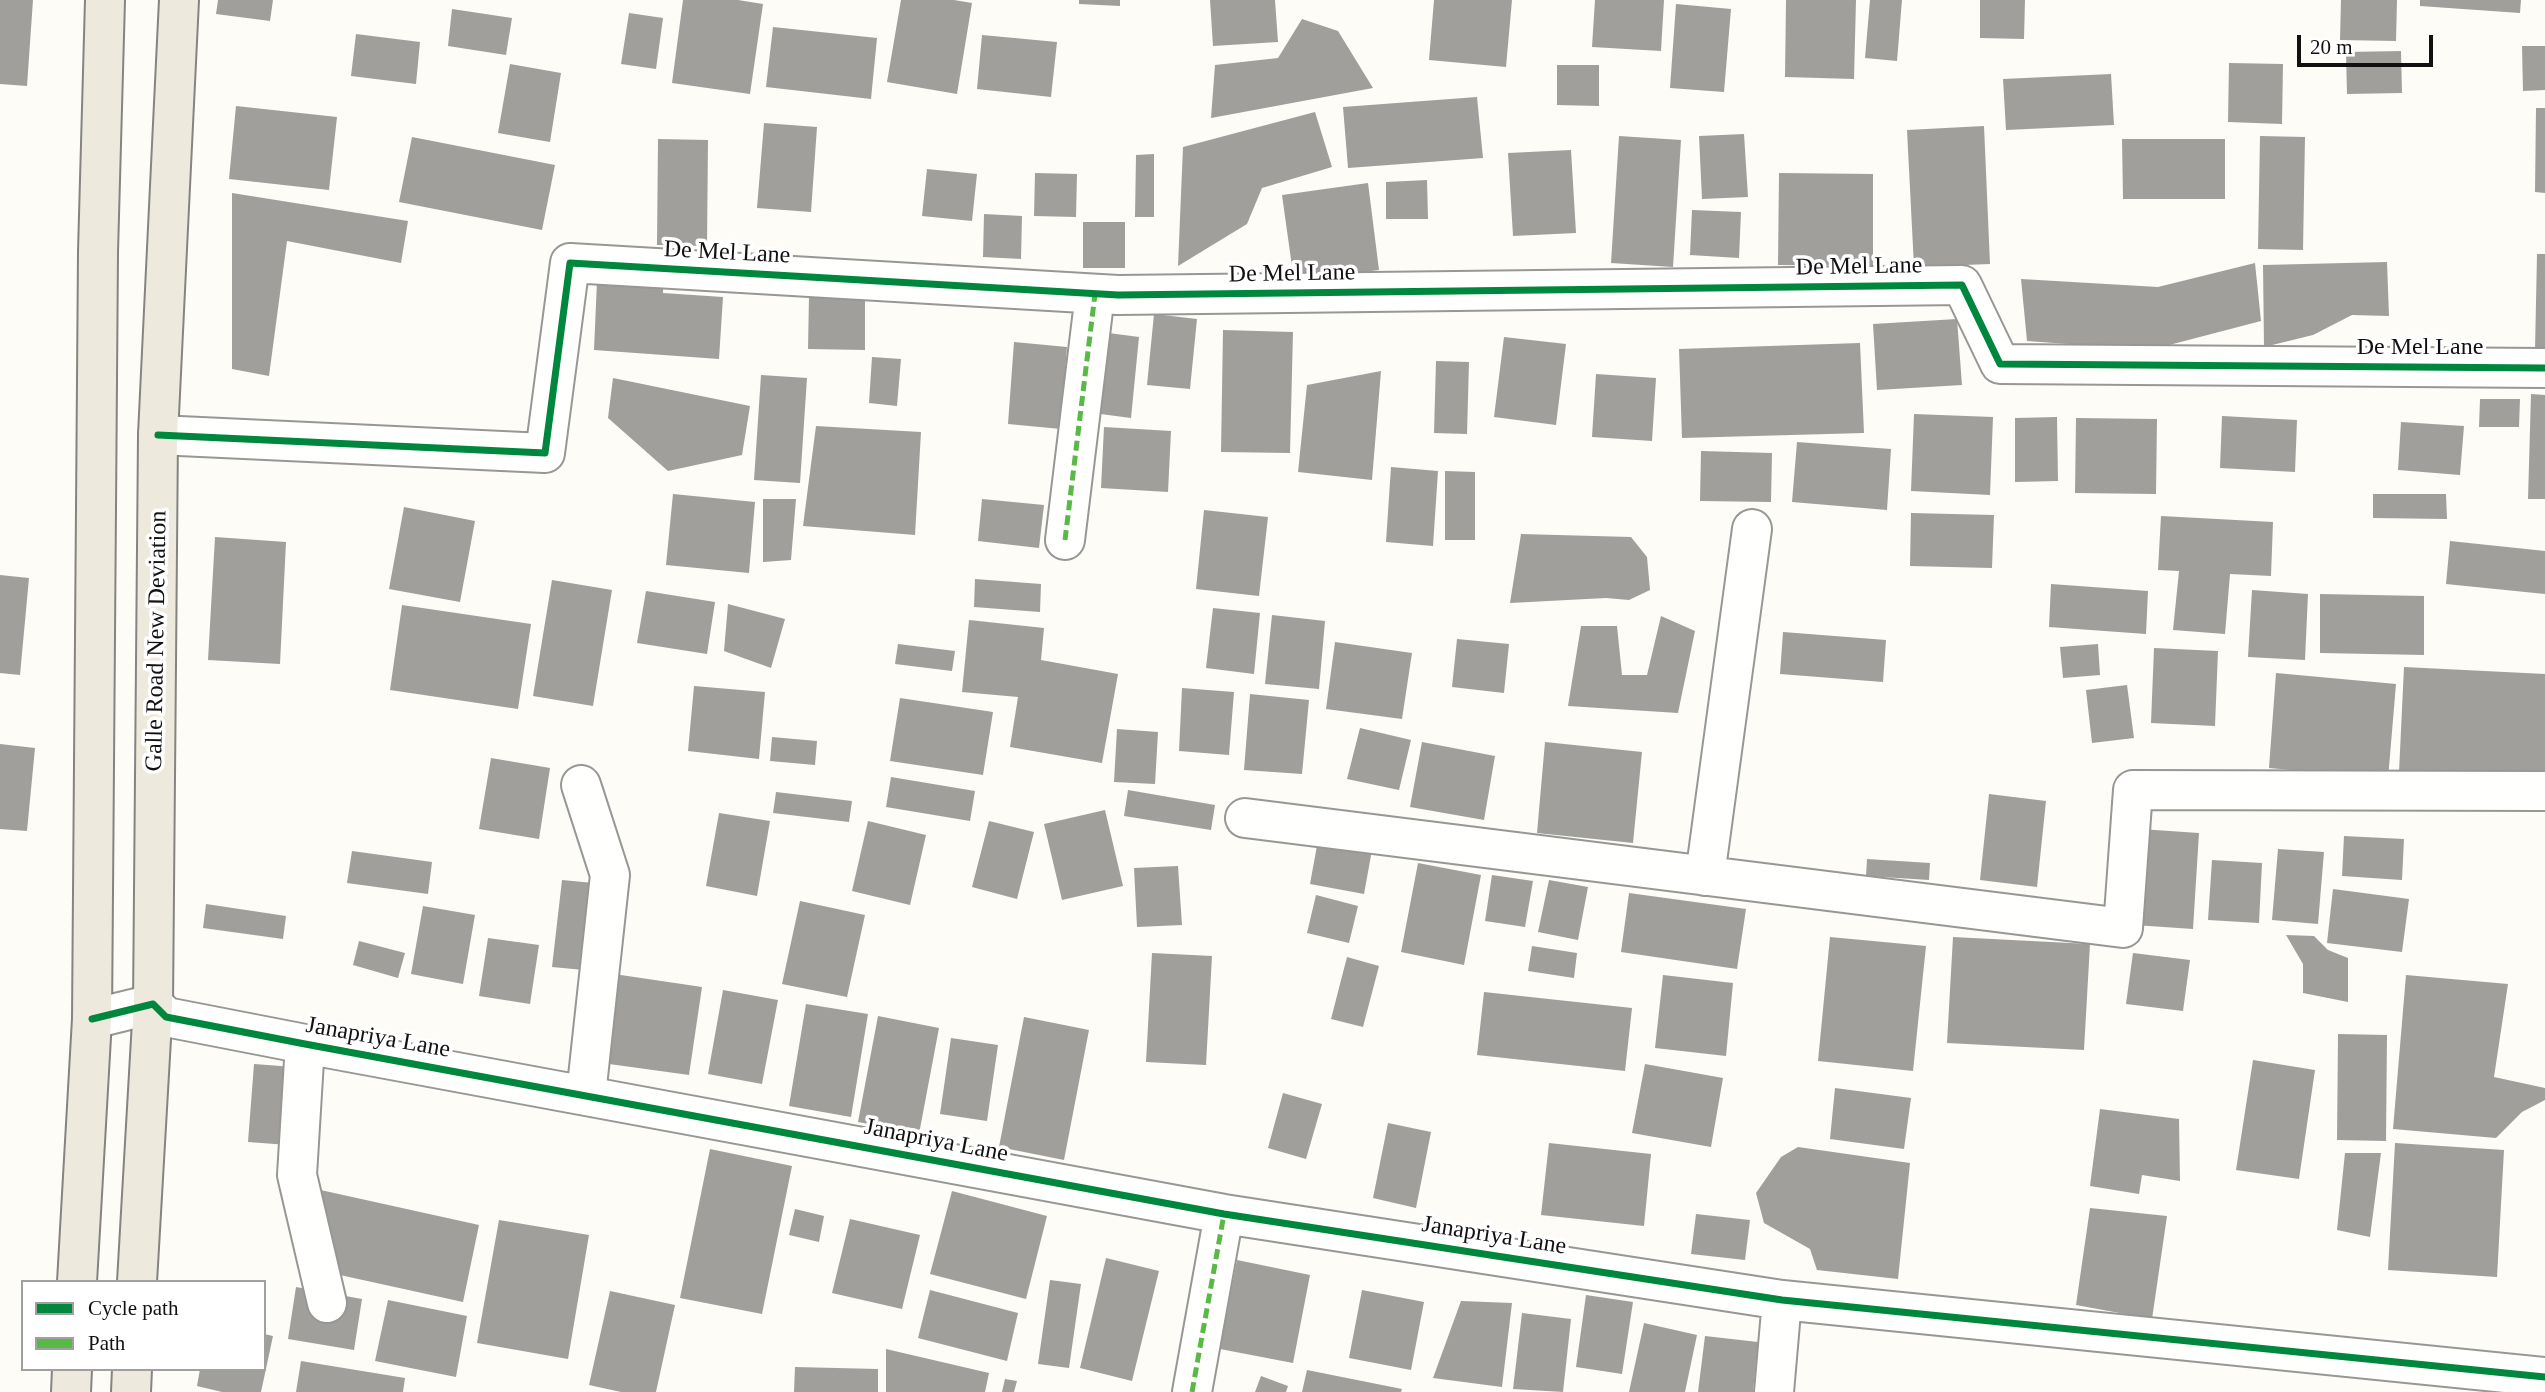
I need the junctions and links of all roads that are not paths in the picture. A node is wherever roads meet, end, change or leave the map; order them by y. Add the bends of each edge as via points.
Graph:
1 (105, 0) edge
2 (179, 0) edge
3 (1094, 294) junction
4 (2545, 368) edge
5 (159, 435) junction
6 (1752, 529) dead end
7 (1065, 540) dead end
8 (581, 785) dead end
9 (2545, 791) edge
10 (1245, 818) dead end
11 (1705, 876) junction
12 (153, 1003) junction
13 (92, 1019) junction
14 (305, 1045) junction
15 (586, 1095) junction
16 (1224, 1214) junction
17 (77, 1280) edge
18 (137, 1280) edge
19 (1782, 1300) junction
20 (327, 1303) dead end
21 (72, 1371) edge
22 (132, 1371) edge
23 (2545, 1377) edge
24 (71, 1392) edge
25 (131, 1392) edge
26 (1192, 1392) edge
27 (1774, 1392) edge

1 - 13 main road via 97,251
2 - 5 main road, Galle Road New Deviation
3 - 4 street, De Mel Lane via 1962,285 2000,364
3 - 5 street, De Mel Lane via 570,263 545,453
3 - 7 street
5 - 12 main road, Galle Road New Deviation
6 - 11 street
8 - 15 street via 610,875
9 - 11 street via 2133,790 2123,928
10 - 11 street
12 - 13 street
12 - 14 street, Janapriya Lane via 166,1017
12 - 18 main road, Galle Road New Deviation
13 - 17 main road
14 - 15 street, Janapriya Lane
14 - 20 street via 298,1175
15 - 16 street, Janapriya Lane
16 - 19 street, Janapriya Lane
16 - 26 street
19 - 23 street, Janapriya Lane
19 - 27 street
21 - 24 main road
22 - 25 main road

